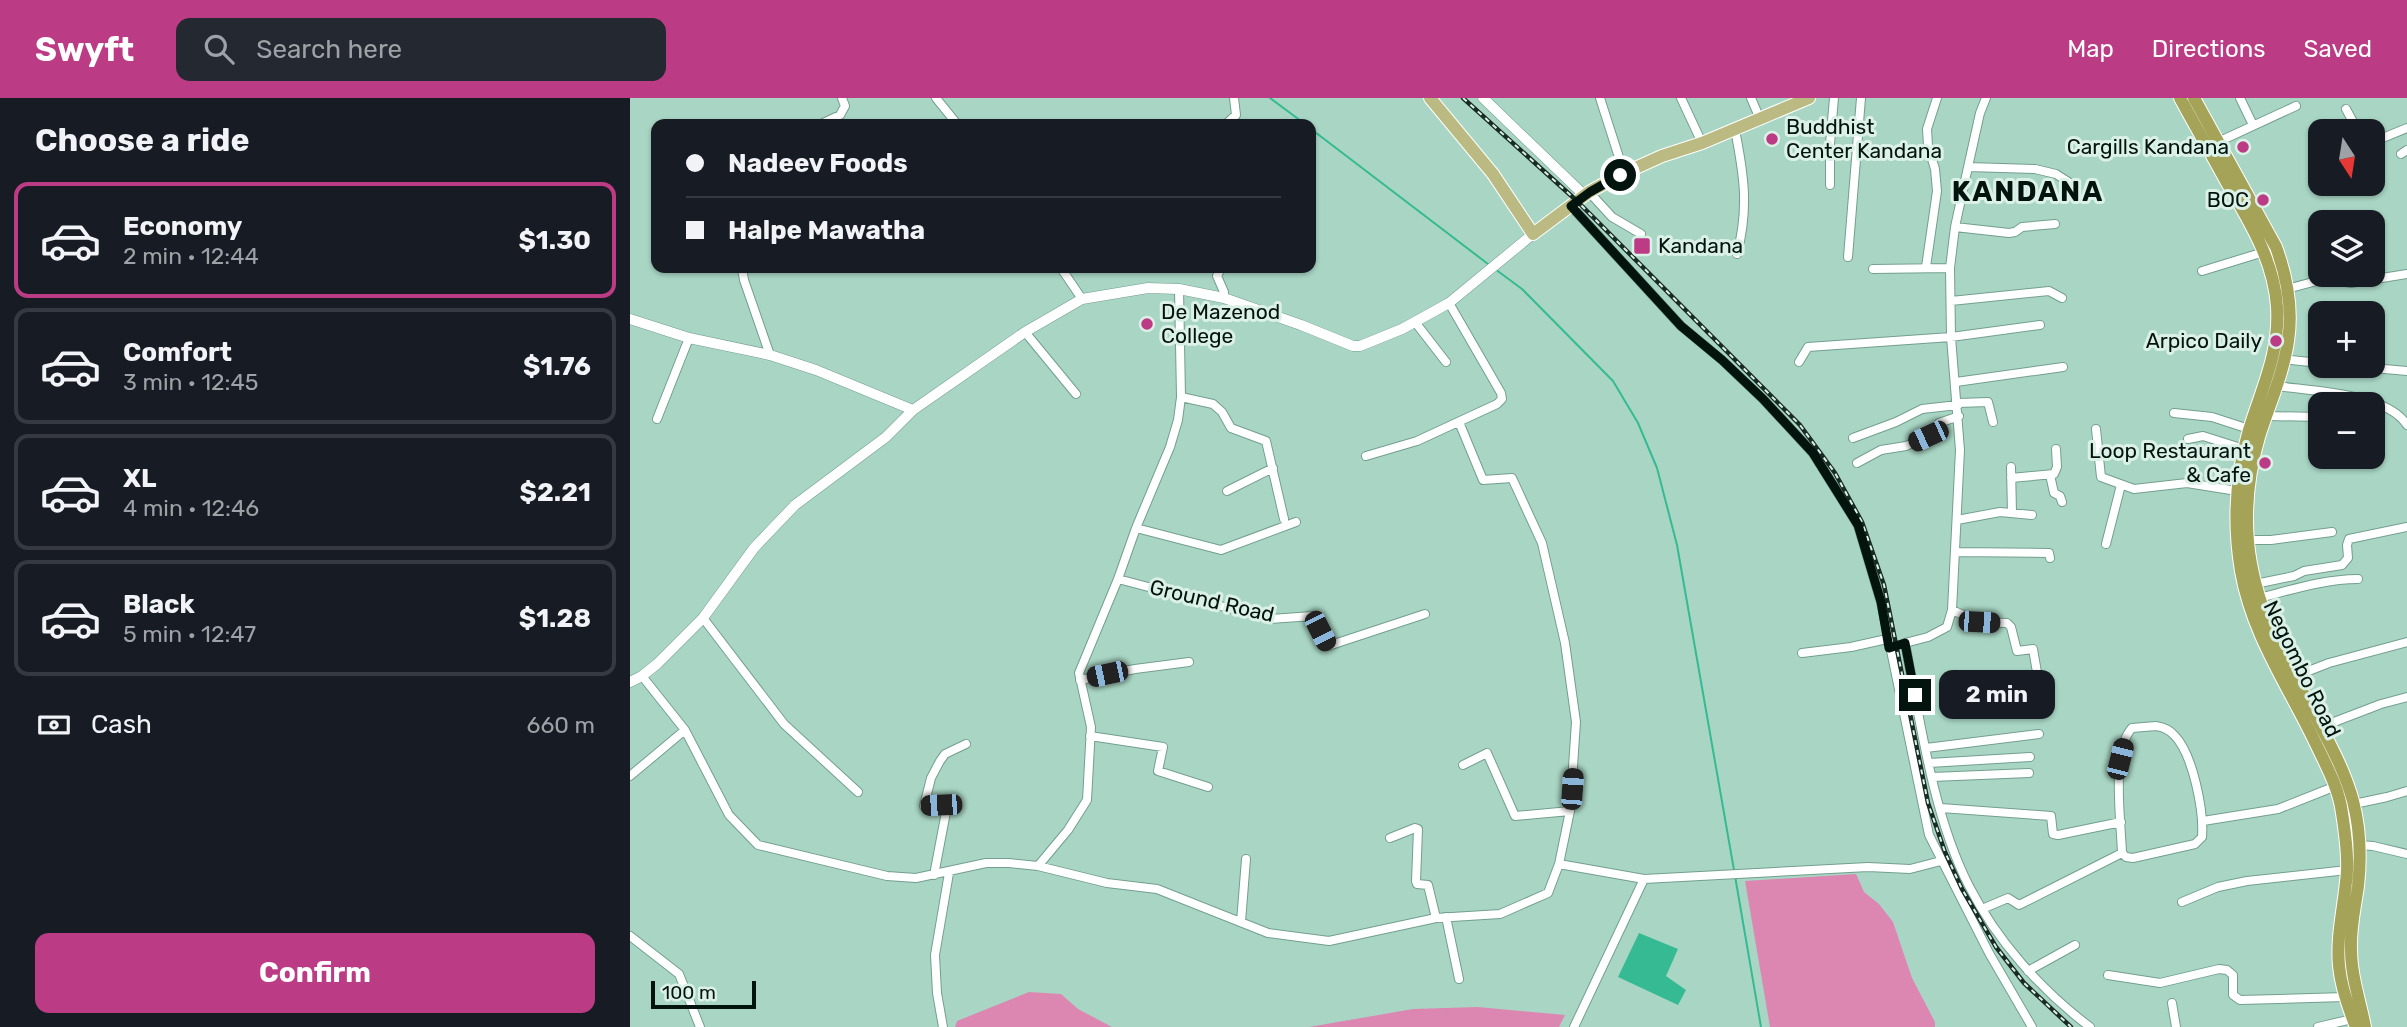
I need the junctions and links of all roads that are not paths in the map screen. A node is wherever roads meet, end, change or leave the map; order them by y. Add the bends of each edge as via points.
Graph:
1 (842, 98) edge
2 (936, 98) edge
3 (1234, 98) edge
4 (1430, 98) edge
5 (1483, 98) edge
6 (1600, 98) edge
7 (1681, 98) edge
8 (1751, 98) edge
9 (1808, 98) edge
10 (1834, 98) edge
11 (1861, 98) edge
12 (1937, 98) edge
13 (1986, 98) edge
14 (2180, 98) edge
15 (2194, 98) edge
16 (2240, 98) edge
17 (2296, 106) dead end
18 (2346, 109) dead end
19 (832, 119) edge
20 (953, 119) edge
21 (1232, 119) edge
22 (1760, 119) junction
23 (2351, 119) edge
24 (2253, 125) junction
25 (2407, 128) edge
26 (1735, 130) junction
27 (2385, 138) edge
28 (2218, 142) junction
29 (1702, 143) junction
30 (1968, 166) junction
31 (1624, 173) junction
32 (1830, 184) dead end
33 (2073, 185) dead end
34 (1587, 194) junction
35 (1571, 206) junction
36 (2055, 224) dead end
37 (1955, 227) junction
38 (1533, 234) junction
39 (1641, 234) dead end
40 (2264, 251) junction
41 (1737, 254) dead end
42 (1848, 257) dead end
43 (1926, 267) junction
44 (1950, 268) junction
45 (1872, 269) dead end
46 (2202, 271) dead end
47 (743, 273) edge
48 (1064, 273) edge
49 (1219, 273) edge
50 (2407, 274) edge
51 (2385, 278) edge
52 (2308, 284) edge
53 (1179, 289) junction
54 (2287, 289) junction
55 (1224, 298) junction
56 (2062, 298) dead end
57 (1082, 299) junction
58 (1951, 301) junction
59 (1449, 303) junction
60 (630, 319) edge
61 (1415, 322) junction
62 (2040, 325) dead end
63 (1025, 332) junction
64 (1951, 337) junction
65 (690, 338) junction
66 (770, 355) junction
67 (2279, 359) junction
68 (1446, 362) dead end
69 (1799, 362) dead end
70 (2308, 362) edge
71 (2063, 367) dead end
72 (2385, 369) edge
73 (2407, 371) edge
74 (1956, 382) junction
75 (2277, 386) junction
76 (1076, 394) dead end
77 (1181, 397) junction
78 (1958, 404) junction
79 (913, 410) junction
80 (2174, 413) dead end
81 (2261, 415) junction
82 (1959, 416) junction
83 (2308, 417) edge
84 (657, 419) dead end
85 (1459, 422) junction
86 (1993, 422) dead end
87 (2407, 425) edge
88 (2096, 429) dead end
89 (2249, 429) junction
90 (1853, 438) dead end
91 (2188, 439) dead end
92 (2056, 449) dead end
93 (2244, 449) junction
94 (1366, 456) dead end
95 (1857, 463) dead end
96 (2011, 467) dead end
97 (1273, 468) junction
98 (2050, 475) junction
99 (2011, 478) junction
100 (2121, 485) junction
101 (1227, 491) dead end
102 (2237, 491) junction
103 (2062, 502) dead end
104 (2012, 513) junction
105 (2032, 515) dead end
106 (1284, 519) dead end
107 (1957, 520) junction
108 (1296, 522) dead end
109 (2407, 527) edge
110 (1136, 528) junction
111 (2332, 532) dead end
112 (2248, 540) junction
113 (2106, 544) dead end
114 (1955, 552) junction
115 (2050, 558) dead end
116 (1118, 579) junction
117 (2358, 579) dead end
118 (2255, 584) junction
119 (2259, 598) junction
120 (1952, 610) junction
121 (1425, 614) dead end
122 (703, 618) junction
123 (1887, 639) junction
124 (2407, 642) edge
125 (1905, 643) junction
126 (1889, 648) junction
127 (1802, 653) dead end
128 (1189, 662) dead end
129 (642, 676) junction
130 (2293, 677) junction
131 (1080, 680) junction
132 (630, 682) edge
133 (2407, 697) edge
134 (2044, 713) dead end
135 (2321, 727) junction
136 (685, 730) junction
137 (2039, 734) dead end
138 (1090, 736) junction
139 (966, 744) dead end
140 (1926, 748) junction
141 (2030, 757) dead end
142 (1929, 763) junction
143 (1463, 765) dead end
144 (2029, 773) dead end
145 (630, 776) edge
146 (1932, 777) junction
147 (2336, 786) junction
148 (1208, 787) dead end
149 (2407, 791) edge
150 (858, 792) dead end
151 (2354, 804) junction
152 (1941, 808) junction
153 (1570, 811) junction
154 (2203, 821) junction
155 (2121, 822) junction
156 (1390, 838) dead end
157 (2358, 845) junction
158 (2122, 853) junction
159 (2407, 853) edge
160 (1247, 859) dead end
161 (1941, 861) junction
162 (1559, 864) junction
163 (1038, 866) junction
164 (2347, 870) junction
165 (949, 873) junction
166 (934, 875) junction
167 (1644, 879) junction
168 (2182, 902) dead end
169 (1982, 909) junction
170 (1446, 917) junction
171 (1436, 918) junction
172 (1241, 922) junction
173 (630, 936) edge
174 (2075, 945) dead end
175 (2028, 971) junction
176 (2108, 975) dead end
177 (1459, 979) dead end
178 (2345, 997) junction
179 (2172, 1003) dead end
180 (2354, 1023) edge
181 (700, 1027) edge
182 (943, 1027) edge
183 (1574, 1027) edge
184 (2032, 1027) edge
185 (2090, 1027) edge
186 (2176, 1027) edge
187 (2318, 1027) edge
188 (2365, 1027) edge

1 - 19 street via 845,106
2 - 20 street
3 - 21 street
4 - 38 main road via 1493,174
5 - 34 street
6 - 31 street
7 - 29 street
8 - 22 street
9 - 22 main road
10 - 32 street
11 - 42 street
12 - 43 street via 1927,130 1937,191
13 - 30 street
14 - 40 highway, Negombo Road
15 - 28 highway, Negombo Road
16 - 24 street
17 - 24 street
18 - 23 street
22 - 26 main road
24 - 28 street
25 - 27 street
26 - 29 main road
26 - 41 street via 1744,170 1745,204
28 - 54 highway, Negombo Road via 2276,247
29 - 31 main road
30 - 33 street via 2035,169 2056,174
30 - 37 street
31 - 34 main road
34 - 35 main road
34 - 39 street via 1612,217
35 - 38 main road
35 - 123 street via 1681,326 1763,399 1813,453 1858,525
36 - 37 street via 2022,226 2009,233
37 - 44 street
38 - 59 street
40 - 46 street
40 - 67 highway, Negombo Road via 2274,282
43 - 44 street
43 - 45 street
44 - 58 street
47 - 66 street
48 - 57 street
49 - 55 street
50 - 51 street
52 - 54 street
53 - 55 street
53 - 57 street via 1124,290
53 - 77 street
54 - 67 highway, Negombo Road via 2290,326
55 - 61 street via 1353,346
56 - 58 street via 2049,291
57 - 63 street
58 - 64 street
59 - 61 street
59 - 85 street via 1502,399
60 - 65 street
61 - 68 street
62 - 64 street
63 - 76 street
63 - 79 street
64 - 69 street via 1808,346
64 - 74 street
65 - 66 street
65 - 84 street
66 - 79 street
67 - 70 street
67 - 75 highway, Negombo Road
67 - 81 highway, Negombo Road
71 - 74 street
72 - 73 street
74 - 78 street
75 - 81 highway, Negombo Road
75 - 87 street via 2354,397 2382,406
77 - 97 street via 1213,404 1231,428 1266,441
77 - 110 street via 1170,447
78 - 82 street
78 - 86 street via 1988,402
78 - 90 street via 1922,410
79 - 122 street via 886,437 794,505 754,548
80 - 89 street via 2213,417
81 - 83 street
81 - 89 highway, Negombo Road
81 - 112 highway, Negombo Road via 2250,481
82 - 95 street via 1939,423 1936,432 1928,436 1881,450
82 - 107 street
85 - 94 street
85 - 153 street via 1483,480 1512,478 1542,543 1565,643 1576,722
88 - 100 street via 2101,477
89 - 93 highway, Negombo Road
91 - 93 street via 2203,436
92 - 98 street via 2057,467
93 - 102 highway, Negombo Road
96 - 99 street
97 - 101 street
97 - 106 street
98 - 99 street
98 - 103 street via 2054,493
99 - 104 street
100 - 102 street via 2134,489 2187,483
100 - 113 street
102 - 147 highway, Negombo Road via 2236,536 2252,617
104 - 105 street
104 - 107 street
107 - 114 street
108 - 110 street via 1221,550
109 - 118 street via 2349,539 2348,558 2342,565
110 - 116 street
111 - 112 street
112 - 118 highway, Negombo Road
114 - 115 street via 2049,552
114 - 120 street
116 - 121 street, Ground Road via 1270,619 1313,616 1328,646
116 - 131 street
117 - 119 street
118 - 119 highway, Negombo Road
119 - 130 highway, Negombo Road
120 - 125 street via 1947,627 1928,638
120 - 134 street via 1979,622 2007,623 2017,651 2033,649
122 - 129 street
122 - 150 street via 784,724
123 - 126 street
123 - 127 street
124 - 130 street
125 - 126 street
125 - 140 street
126 - 161 street via 1929,835
128 - 131 street
129 - 132 street
129 - 136 street
130 - 135 highway, Negombo Road
131 - 138 street
133 - 135 street
135 - 151 highway, Negombo Road
136 - 145 street
136 - 166 street via 729,815 758,845 887,876
137 - 140 street
138 - 148 street via 1163,747 1158,771
138 - 163 street via 1087,800
139 - 166 street via 946,754 928,788 924,806 941,805 946,812
140 - 142 street
141 - 142 street
142 - 146 street
143 - 153 street via 1487,753 1515,816
144 - 146 street
146 - 152 street
147 - 154 street via 2278,808
147 - 164 highway, Negombo Road
149 - 151 street
151 - 157 highway, Negombo Road
152 - 155 street via 2051,816 2053,834 2058,835
152 - 169 street via 1968,884
153 - 162 street
154 - 155 street via 2189,761 2176,736 2156,726 2132,728 2126,734 2120,759
154 - 158 street via 2202,837 2194,844 2133,858
155 - 158 street
156 - 171 street via 1418,829 1416,881 1428,885
157 - 159 street
157 - 188 highway, Negombo Road via 2351,951
158 - 169 street via 2019,905 2008,898
160 - 172 street
161 - 167 street via 1910,869 1868,867
161 - 184 street
162 - 167 street
162 - 170 street via 1548,893 1500,914
163 - 165 street via 986,863
163 - 172 street via 1107,883 1157,889
164 - 168 street via 2247,881
164 - 178 highway, Negombo Road via 2339,938
165 - 166 street
165 - 182 street via 934,955
167 - 183 street
169 - 175 street
170 - 171 street
170 - 177 street
171 - 172 street via 1329,941 1268,933
173 - 181 street via 679,974
174 - 175 street
175 - 185 street
176 - 178 street via 2160,983 2219,969 2232,975 2233,995 2240,1000
178 - 180 highway, Negombo Road
179 - 186 street
180 - 187 street

